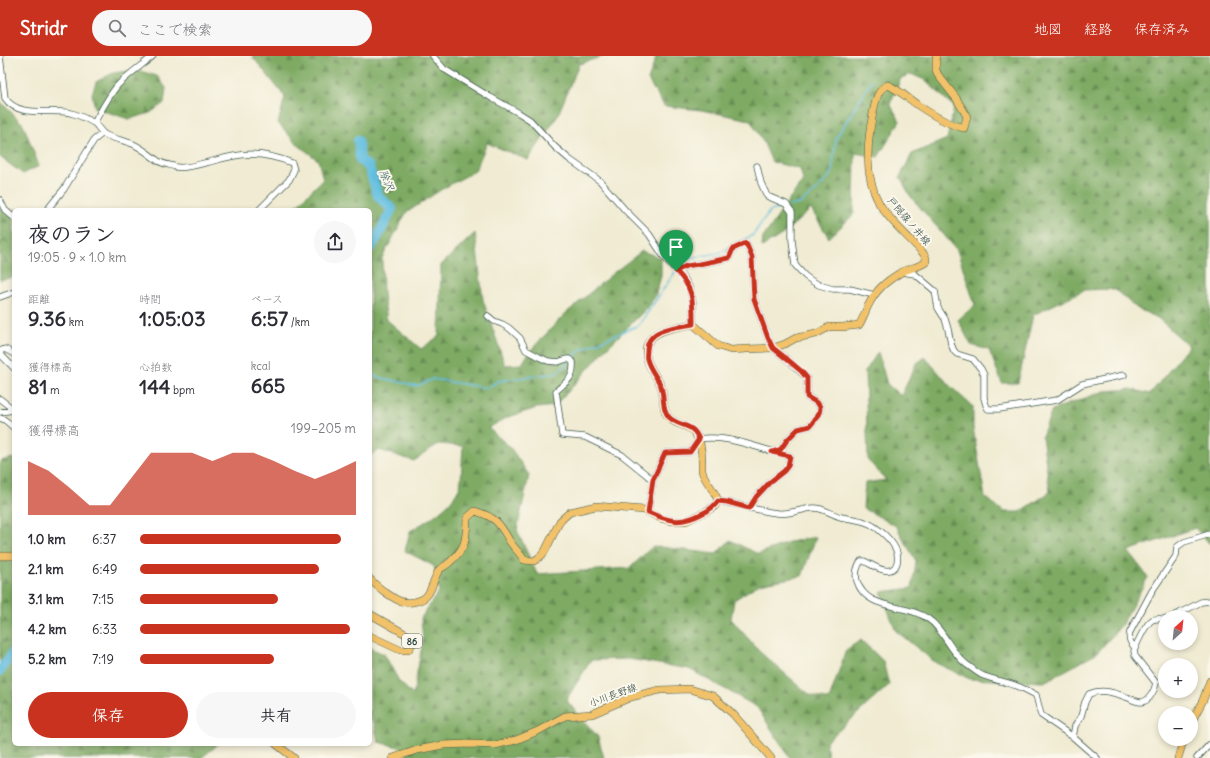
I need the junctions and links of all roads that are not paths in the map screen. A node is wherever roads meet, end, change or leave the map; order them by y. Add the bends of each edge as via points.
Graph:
1 (0, 56) edge
2 (153, 56) edge
3 (433, 56) edge
4 (936, 56) edge
5 (94, 123) junction
6 (103, 133) junction
7 (757, 166) dead end
8 (0, 200) edge
9 (49, 208) edge
10 (262, 208) edge
11 (12, 216) edge
12 (676, 271) junction
13 (902, 272) junction
14 (12, 293) edge
15 (874, 295) junction
16 (0, 297) edge
17 (488, 316) dead end
18 (693, 324) junction
19 (773, 348) junction
20 (0, 352) edge
21 (12, 353) edge
22 (12, 366) edge
23 (1124, 375) dead end
24 (0, 399) edge
25 (12, 408) edge
26 (12, 410) edge
27 (0, 412) edge
28 (0, 418) edge
29 (12, 426) edge
30 (699, 439) junction
31 (772, 452) junction
32 (653, 480) junction
33 (718, 501) junction
34 (749, 508) junction
35 (648, 512) junction
36 (1210, 534) edge
37 (0, 556) edge
38 (12, 556) edge
39 (372, 581) edge
40 (1210, 601) edge
41 (1186, 610) edge
42 (372, 615) edge
43 (1158, 619) edge
44 (372, 637) edge
45 (1135, 648) junction
46 (1210, 681) edge
47 (1198, 710) edge
48 (1073, 737) junction
49 (1210, 744) edge
50 (279, 746) edge
51 (1182, 746) edge
52 (294, 758) edge
53 (393, 758) edge
54 (771, 758) edge
55 (1097, 758) edge
56 (1178, 758) edge
57 (1197, 758) edge

1 - 5 street via 5,98 8,102 21,110 69,113
2 - 5 street via 117,86
3 - 12 street via 444,69 530,120 555,147 600,181 649,234
4 - 13 main road, 戸隠篠ノ井線 via 938,75 965,113 964,128 930,113 888,85 884,86 875,102 872,121 868,166 872,186 887,213 926,258 926,262 920,266
5 - 6 street
6 - 9 street via 94,140 64,189
6 - 10 street via 132,144 160,162 177,167 246,154 277,157 292,163 294,170 289,180
7 - 15 street via 767,196 786,204 792,212 794,260 800,271 819,285
8 - 11 street
12 - 18 street via 690,290
12 - 19 street via 686,266 729,258 733,249 746,243 752,257 754,299
13 - 15 main road, 戸隠篠ノ井線 via 881,286
13 - 23 street via 915,274 935,291 938,308 945,319 954,351 973,359 984,375 984,398 988,409 1057,400 1082,384
14 - 16 street
15 - 19 main road, 戸隠篠ノ井線 via 859,325 830,327
17 - 32 street via 509,328 520,338 526,350 539,358 558,362 569,359 572,362 573,374 556,391 562,435 586,437 622,455
18 - 19 main road, 戸隠篠ノ井線 via 718,346 731,350
18 - 30 main road via 655,334 647,346 647,359 663,393 667,415 675,422 694,430
19 - 31 street via 807,378 807,397 818,404 820,411 810,426 798,429 781,449
20 - 21 street via 5,349
20 - 22 street
24 - 25 street
26 - 27 street
28 - 29 street
30 - 31 street via 710,437 734,440
30 - 32 street via 690,452 665,453
30 - 33 main road via 702,471
31 - 34 street via 790,456 788,466 756,497
32 - 35 street
33 - 34 street
33 - 35 main road via 715,506 686,521 673,521
34 - 48 street via 786,514 820,508 840,517 865,522 879,530 894,546 897,565 884,571 864,561 858,564 856,579 865,595 874,601 926,617 935,624 966,664 983,676 1018,686 1036,695 1041,715
35 - 39 main road via 596,506 570,512 560,521 545,552 534,561 524,560 499,523 486,514 475,511 467,518 466,539 460,552 440,570 428,595 422,600 400,601
36 - 45 street via 1184,542 1177,547 1176,556 1152,591 1130,632 1130,642
37 - 38 main road
40 - 41 street via 1201,602
42 - 44 main road, 86 via 409,636 412,643 408,650 400,650
43 - 45 street via 1151,621 1146,627
45 - 48 street via 1135,656 1156,683 1152,695 1142,702 1104,691 1089,694
46 - 47 main road
48 - 55 street
49 - 57 street
50 - 52 main road
51 - 56 main road
53 - 54 main road, 小川長野線 via 442,745 495,745 516,740 565,716 592,714 631,697 660,690 690,689 713,696 733,714

